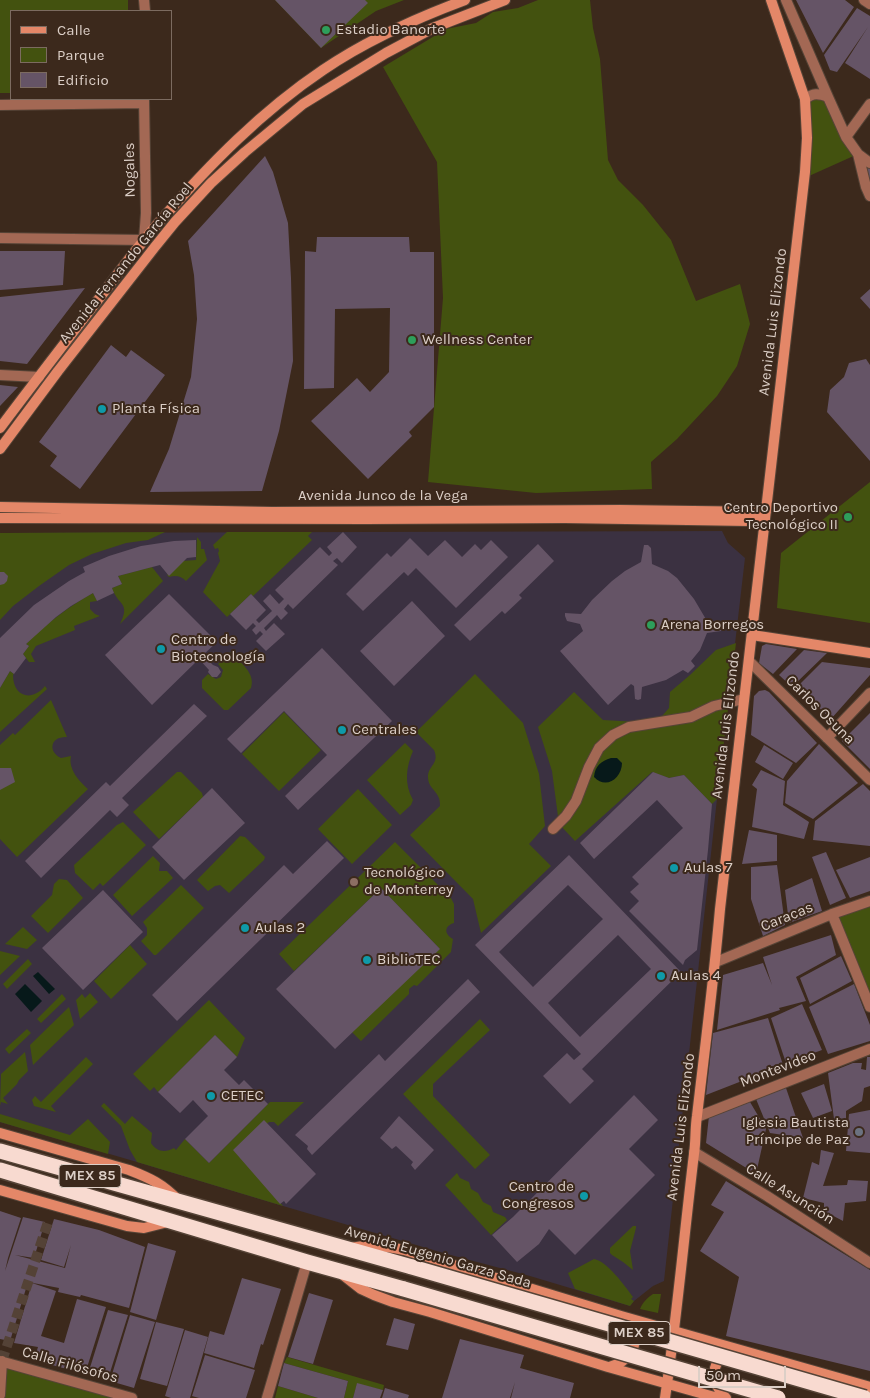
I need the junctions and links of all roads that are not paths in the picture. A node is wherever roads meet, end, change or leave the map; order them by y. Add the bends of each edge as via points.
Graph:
1 (464, 0) edge
2 (505, 0) edge
3 (771, 0) edge
4 (786, 0) edge
5 (864, 0) edge
6 (870, 4) edge
7 (828, 96) junction
8 (805, 99) junction
9 (144, 101) edge
10 (0, 104) edge
11 (870, 104) edge
12 (846, 137) junction
13 (858, 154) junction
14 (870, 163) edge
15 (870, 196) edge
16 (0, 238) edge
17 (144, 240) junction
18 (154, 248) junction
19 (0, 375) edge
20 (39, 377) junction
21 (0, 428) edge
22 (0, 449) edge
23 (0, 507) edge
24 (766, 516) junction
25 (0, 518) edge
26 (752, 635) junction
27 (870, 653) edge
28 (749, 661) junction
29 (870, 693) edge
30 (744, 699) junction
31 (827, 738) junction
32 (870, 780) edge
33 (553, 830) dead end
34 (870, 901) edge
35 (832, 914) junction
36 (716, 962) junction
37 (870, 1006) edge
38 (870, 1049) edge
39 (696, 1117) junction
40 (0, 1132) edge
41 (0, 1151) edge
42 (694, 1152) junction
43 (0, 1170) edge
44 (0, 1190) edge
45 (180, 1201) junction
46 (170, 1222) junction
47 (346, 1249) junction
48 (307, 1262) junction
49 (870, 1263) edge
50 (338, 1271) junction
51 (621, 1316) junction
52 (675, 1330) junction
53 (742, 1349) junction
54 (1, 1361) edge
55 (608, 1367) junction
56 (668, 1383) junction
57 (870, 1386) edge
58 (0, 1395) edge
59 (132, 1398) edge
60 (267, 1398) edge
61 (665, 1398) edge
62 (718, 1398) edge
63 (726, 1398) edge
64 (778, 1398) edge
65 (865, 1398) edge

1 - 17 street, Avenida Fernando García Roel via 380,36 296,90 224,153
2 - 18 street, Avenida Fernando García Roel via 410,39 303,104 211,184
3 - 8 street, Avenida Luis Elizondo
4 - 7 street
5 - 6 street
7 - 8 street via 811,94
7 - 12 street
8 - 24 street, Avenida Luis Elizondo via 805,172
9 - 10 street
9 - 17 street, Nogales
11 - 12 street
12 - 13 street
13 - 14 street
13 - 15 street
16 - 17 street
17 - 18 street
17 - 20 street, Avenida Fernando García Roel
18 - 22 street, Avenida Fernando García Roel
19 - 20 street
20 - 21 street, Avenida Fernando García Roel
23 - 24 street, Avenida Junco de la Vega via 272,512 620,510
24 - 25 street, Avenida Junco de la Vega via 749,520
24 - 26 street, Avenida Luis Elizondo
26 - 27 street
26 - 28 street, Avenida Luis Elizondo
28 - 30 street, Avenida Luis Elizondo
28 - 31 street, Carlos Osuna
29 - 31 street
30 - 33 street via 714,706 691,717 629,727 613,735 599,748 576,800
30 - 36 street, Avenida Luis Elizondo
31 - 32 street, Carlos Osuna
34 - 35 street, Caracas
35 - 36 street, Caracas
35 - 37 street
36 - 39 street, Avenida Luis Elizondo
38 - 39 street, Montevideo
39 - 42 street, Avenida Luis Elizondo
40 - 45 street via 144,1176 161,1184
41 - 45 highway, Avenida Eugenio Garza Sada / MEX 85
42 - 49 street, Calle Asunción
42 - 52 street, Avenida Luis Elizondo
43 - 46 highway, MEX 85
44 - 46 street via 127,1226 144,1228
45 - 47 highway, Avenida Eugenio Garza Sada / MEX 85
46 - 48 highway, MEX 85
47 - 51 street via 374,1245 395,1248
47 - 65 highway, Avenida Eugenio Garza Sada / MEX 85, bridge
48 - 50 highway, MEX 85
48 - 60 street
50 - 55 street via 374,1295
50 - 64 highway, MEX 85, bridge
51 - 52 street
51 - 55 street via 633,1329 634,1346 622,1362
52 - 53 street
52 - 56 street, Avenida Luis Elizondo
53 - 57 street
53 - 63 street via 724,1354 714,1372 716,1386
54 - 58 street
54 - 59 street, Calle Filósofos
55 - 56 street
56 - 61 street, Avenida Luis Elizondo
56 - 62 street

